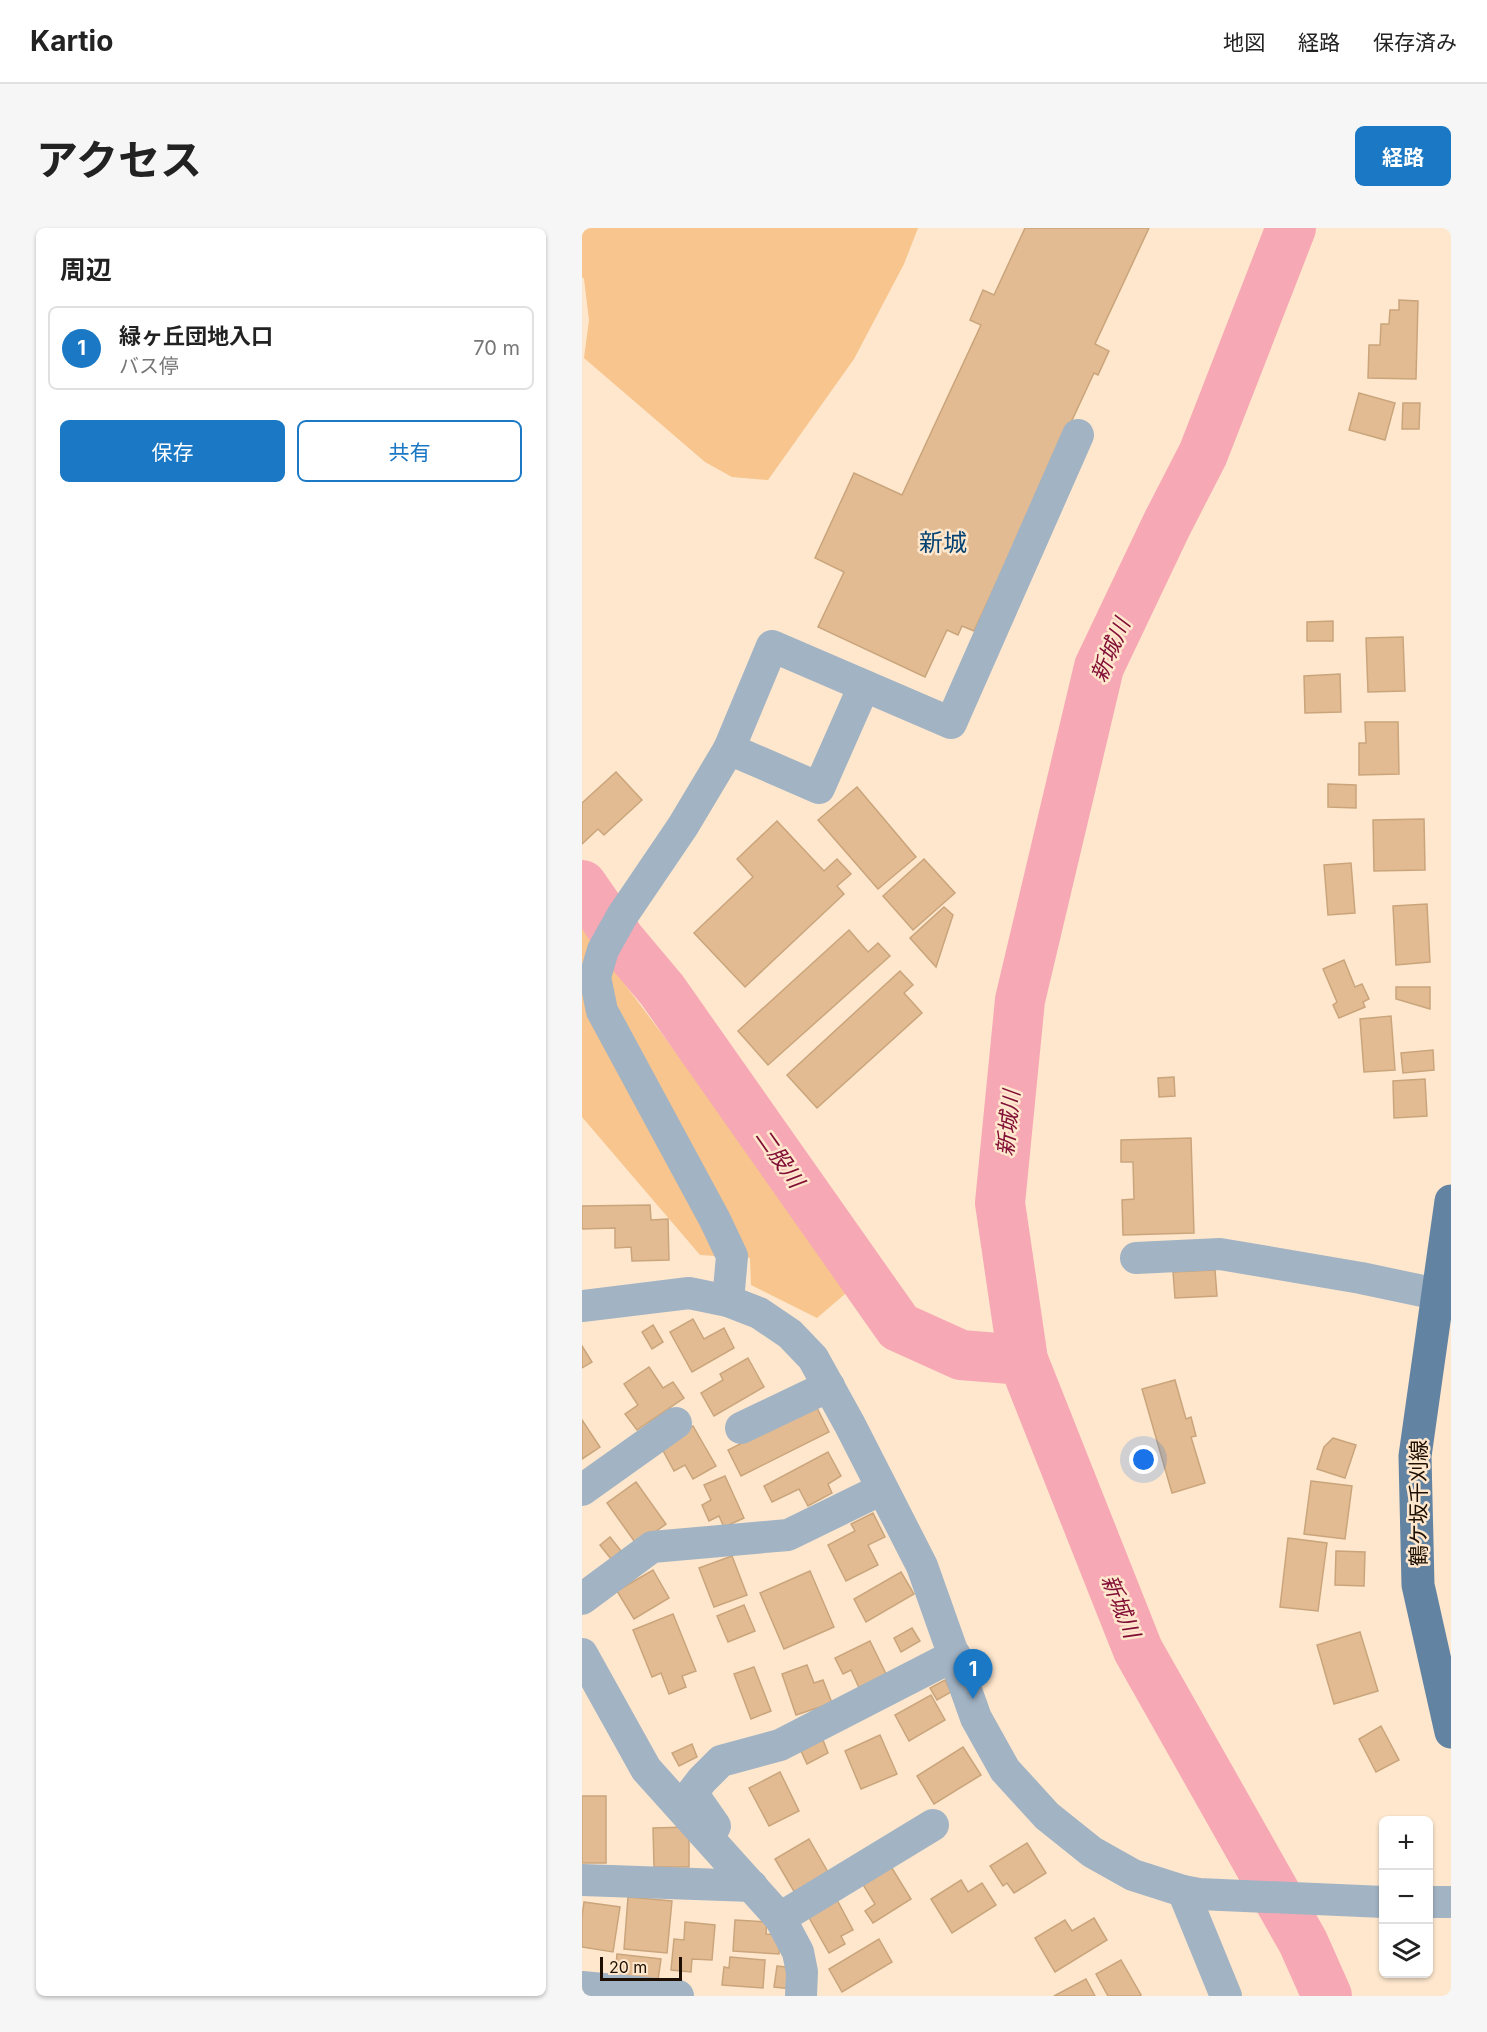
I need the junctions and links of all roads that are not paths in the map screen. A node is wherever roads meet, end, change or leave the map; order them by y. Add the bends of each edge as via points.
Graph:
1 (1078, 435) dead end
2 (864, 686) junction
3 (729, 749) junction
4 (1451, 1201) edge
5 (1136, 1258) dead end
6 (1424, 1292) junction
7 (728, 1301) junction
8 (582, 1306) edge
9 (829, 1386) junction
10 (676, 1423) dead end
11 (741, 1428) dead end
12 (882, 1489) junction
13 (582, 1490) edge
14 (582, 1599) edge
15 (582, 1654) edge
16 (955, 1655) junction
17 (1451, 1732) edge
18 (933, 1825) dead end
19 (729, 1863) junction
20 (582, 1880) edge
21 (752, 1886) junction
22 (1191, 1892) junction
23 (1379, 1902) edge
24 (1433, 1902) edge
25 (1451, 1902) edge
26 (780, 1918) junction
27 (582, 1987) edge
28 (637, 1994) edge
29 (678, 1996) edge
30 (801, 1996) edge
31 (1227, 1996) edge

1 - 2 street via 951,723
2 - 3 street via 819,788
2 - 3 street via 772,646
3 - 7 street via 622,916 603,950 595,977 602,1011 732,1256
4 - 6 main road, 鶴ケ坂千刈線
5 - 6 street via 1220,1254
6 - 17 main road, 鶴ケ坂千刈線 via 1415,1456 1418,1585
7 - 8 street via 689,1293
7 - 9 street via 759,1313 790,1334 813,1358
9 - 11 street
9 - 12 street
10 - 13 street
12 - 14 street via 788,1535 652,1547
12 - 16 street via 922,1566
15 - 19 street via 646,1769
16 - 19 street via 780,1745 721,1761 692,1793 730,1846
16 - 22 street via 976,1718 1005,1770 1047,1816 1092,1852 1133,1875
18 - 26 street
19 - 21 street
20 - 21 street
21 - 26 street
22 - 23 street
22 - 31 street
24 - 25 street
26 - 30 street via 798,1952
27 - 28 street
28 - 29 street

